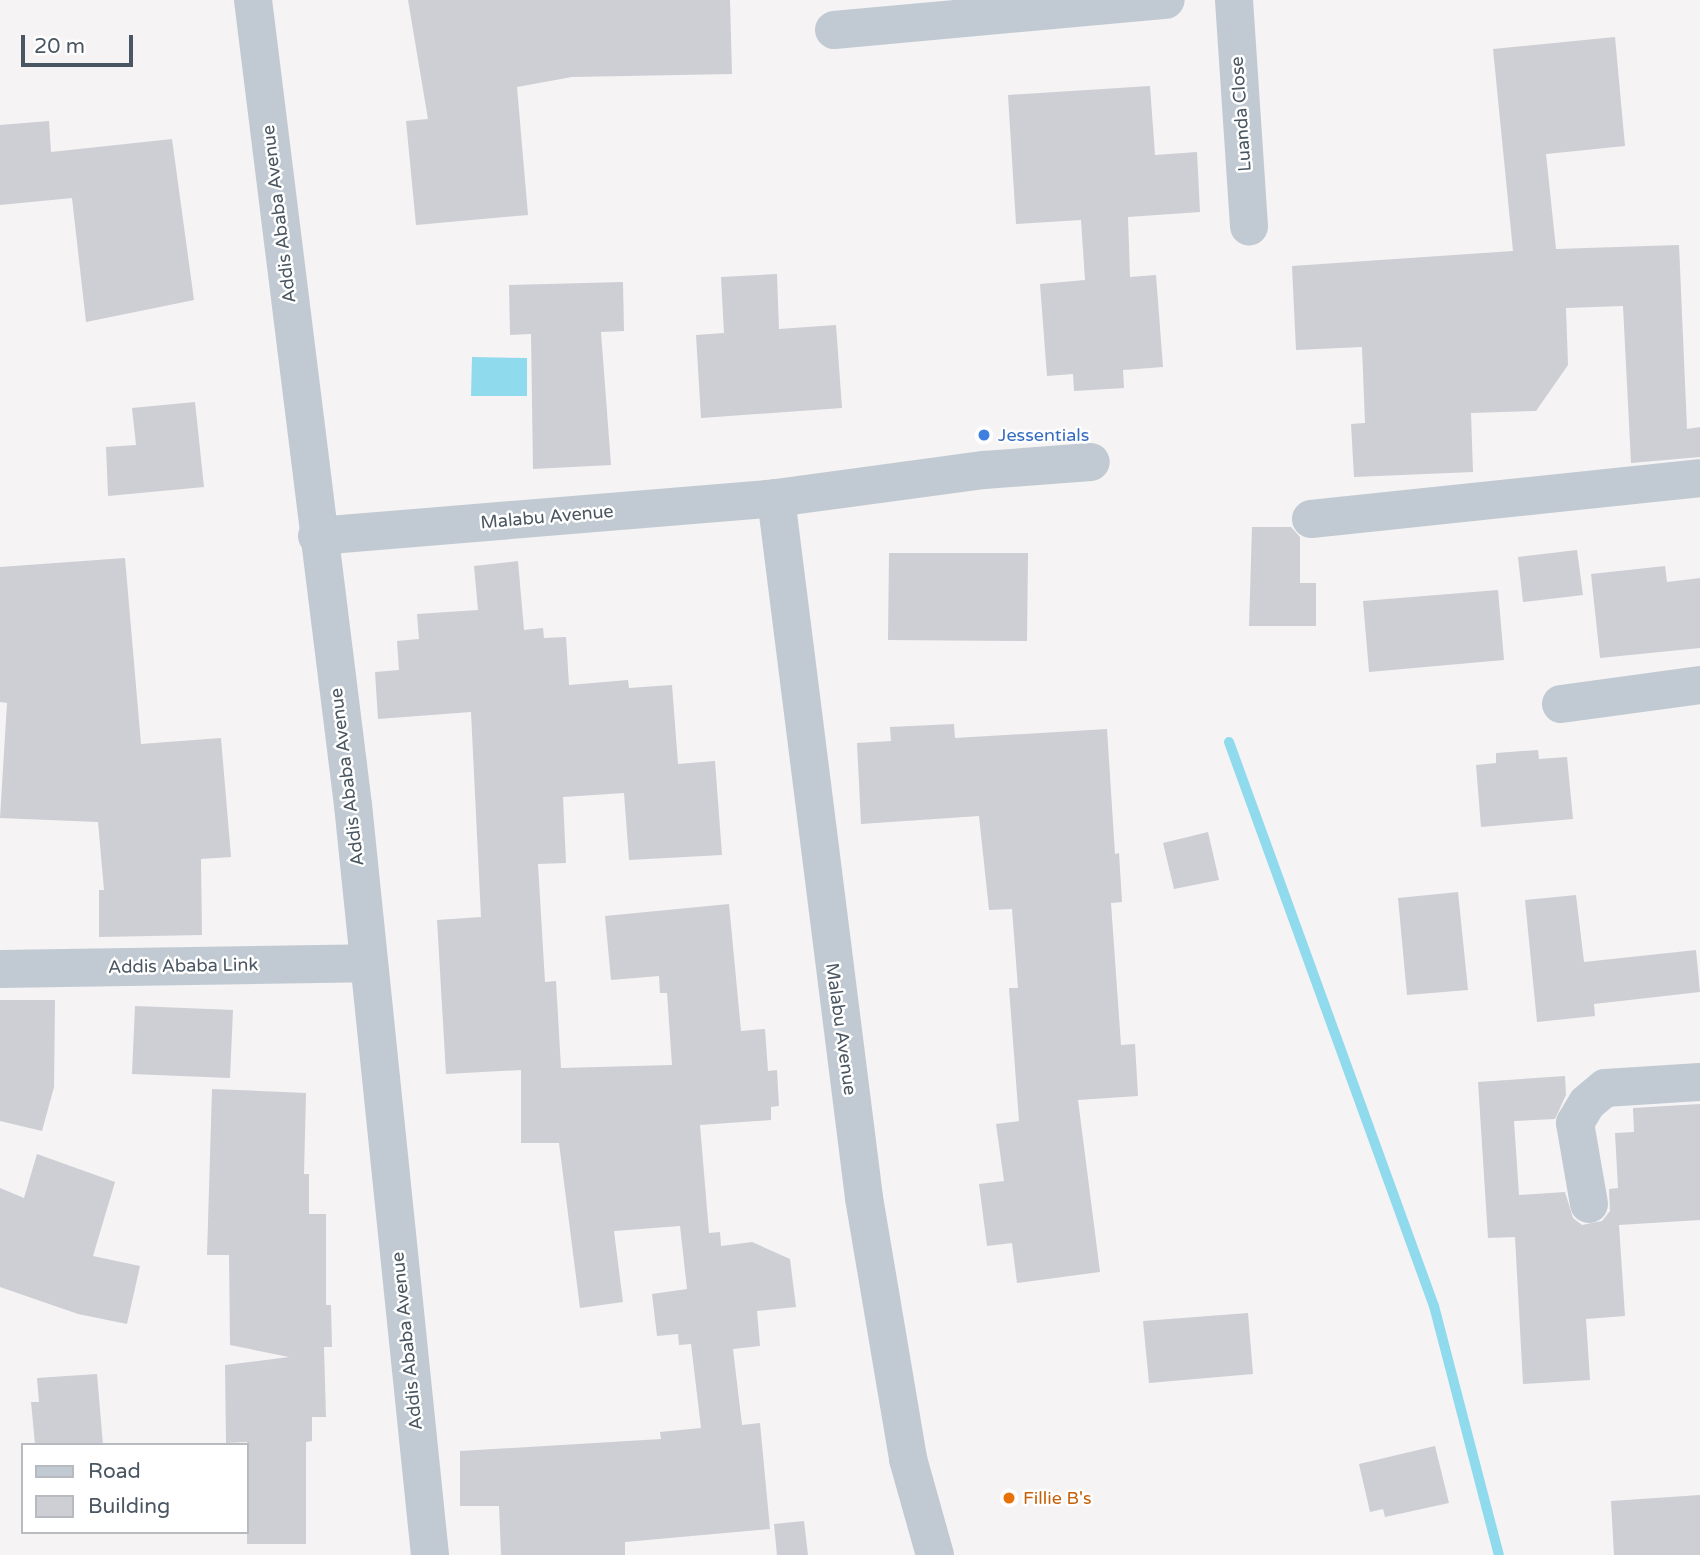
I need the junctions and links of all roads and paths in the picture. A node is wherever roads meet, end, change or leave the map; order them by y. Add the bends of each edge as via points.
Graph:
1 (253, 0) edge
2 (1166, 0) edge
3 (1234, 0) edge
4 (834, 30) dead end
5 (1249, 227) dead end
6 (1091, 462) dead end
7 (1700, 478) edge
8 (776, 498) junction
9 (1311, 519) dead end
10 (317, 536) junction
11 (1700, 685) edge
12 (1561, 704) dead end
13 (367, 963) junction
14 (0, 969) edge
15 (1700, 1082) edge
16 (1588, 1204) dead end
17 (430, 1555) edge
18 (935, 1555) edge

1 - 10 street, Addis Ababa Avenue
2 - 4 street
3 - 5 street, Luanda Close
6 - 8 street, Malabu Avenue via 984,470
7 - 9 street
8 - 10 street, Malabu Avenue
8 - 18 street, Malabu Avenue via 864,1198 908,1459
10 - 13 street, Addis Ababa Avenue via 353,805
11 - 12 street
13 - 14 street, Addis Ababa Link
13 - 17 street, Addis Ababa Avenue
15 - 16 street via 1605,1088 1587,1103 1575,1123

